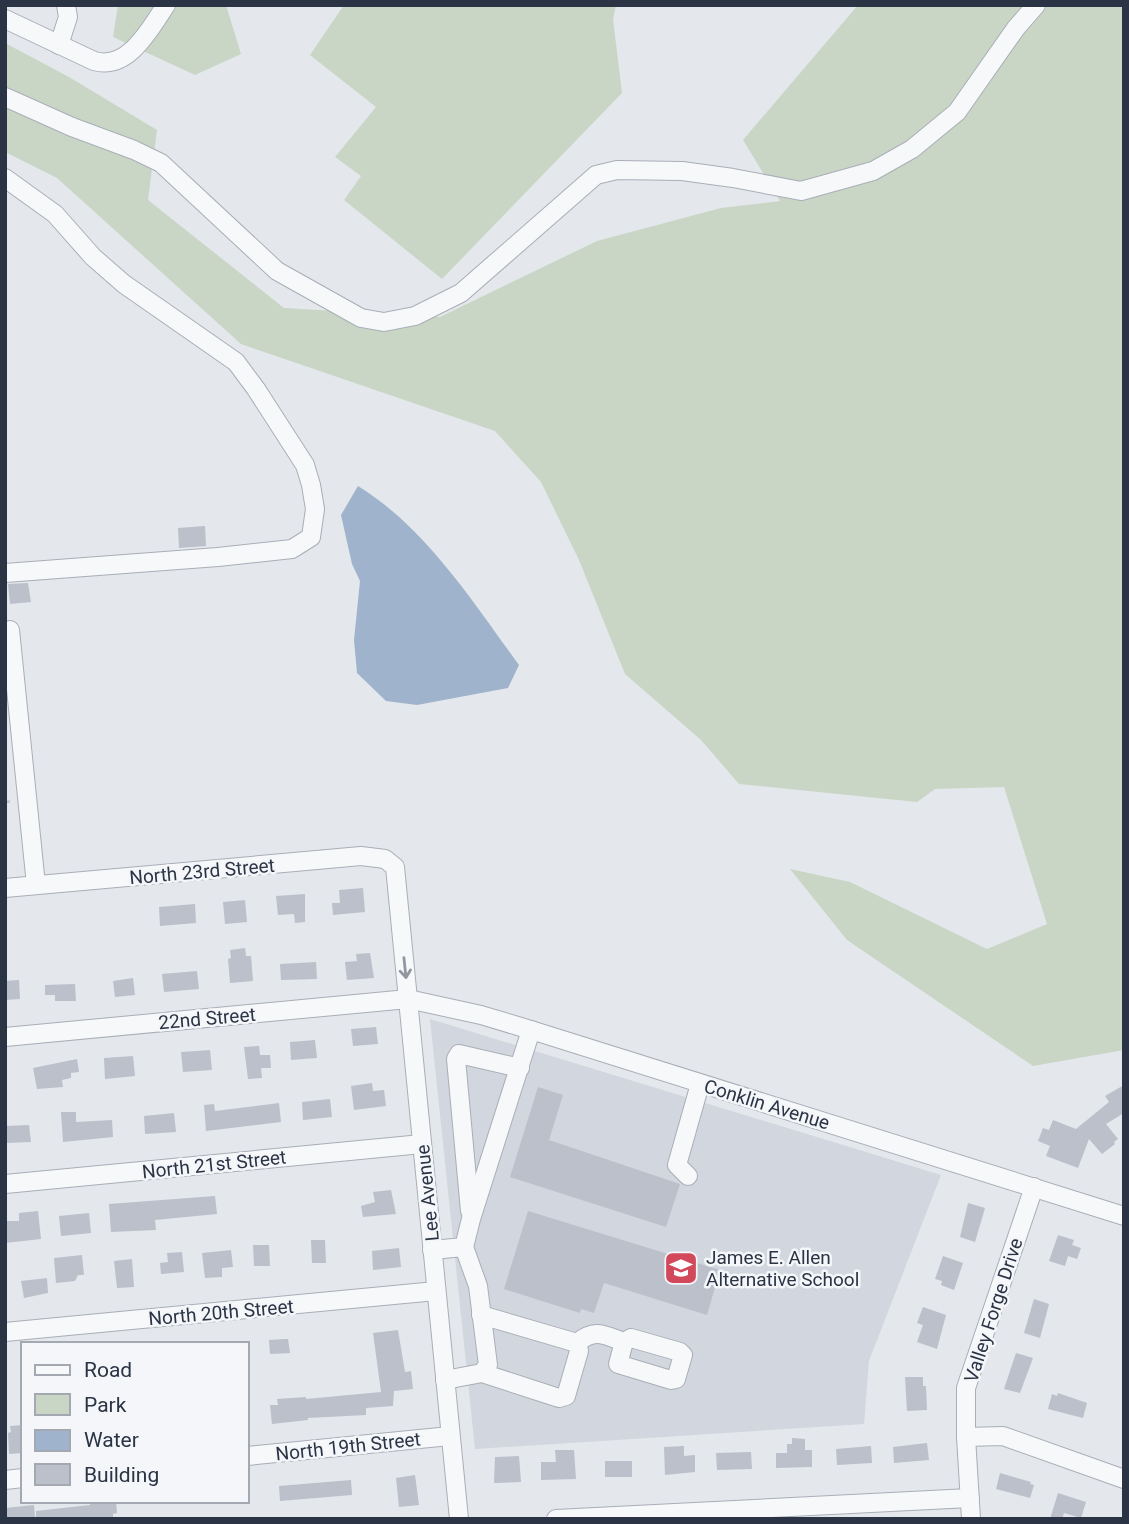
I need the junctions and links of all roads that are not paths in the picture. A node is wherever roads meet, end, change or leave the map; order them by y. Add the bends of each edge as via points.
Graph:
1 (66, 5) edge
2 (166, 5) edge
3 (1036, 5) edge
4 (5, 19) edge
5 (59, 45) junction
6 (5, 97) edge
7 (5, 178) edge
8 (5, 573) edge
9 (5, 631) edge
10 (395, 867) joint
11 (36, 885) junction
12 (5, 888) edge
13 (408, 999) junction
14 (531, 1030) junction
15 (5, 1037) edge
16 (520, 1068) junction
17 (700, 1084) junction
18 (422, 1144) junction
19 (688, 1176) dead end
20 (5, 1184) edge
21 (1034, 1187) junction
22 (1124, 1216) edge
23 (471, 1219) junction
24 (464, 1247) junction
25 (432, 1250) junction
26 (436, 1291) junction
27 (481, 1315) junction
28 (5, 1332) edge
29 (624, 1342) dead end
30 (577, 1343) junction
31 (482, 1373) junction
32 (445, 1380) junction
33 (450, 1436) junction
34 (966, 1437) junction
35 (248, 1456) edge
36 (1124, 1479) edge
37 (970, 1498) junction
38 (459, 1519) edge
39 (556, 1519) edge
40 (971, 1519) edge

1 - 5 street via 68,17
2 - 5 street via 139,43 107,64
3 - 6 street via 957,112 912,149 873,171 801,191 682,171 617,170 596,175 461,293 415,316 384,322 361,318 277,271 161,163
4 - 5 street
7 - 8 street via 55,214 124,284 236,362 305,465 315,509 311,537 292,549
9 - 11 street via 10,630
10 - 11 street, North 23rd Street via 385,859 361,856
10 -> 13 street, Lee Avenue
11 - 12 street, North 23rd Street
13 - 14 street, Conklin Avenue
13 - 15 street, 22nd Street
13 - 18 street, Lee Avenue
14 - 16 street
14 - 17 street, Conklin Avenue
16 - 23 street
16 - 23 street via 459,1054 456,1059
17 - 19 street via 677,1165
17 - 21 street, Conklin Avenue
18 - 20 street, North 21st Street
18 - 25 street, Lee Avenue
21 - 22 street, Conklin Avenue
21 - 34 street, Valley Forge Drive via 966,1388
23 - 24 street
24 - 25 street
24 - 27 street via 478,1286
25 - 26 street, Lee Avenue
26 - 28 street, North 20th Street
26 - 32 street, Lee Avenue
27 - 30 street
27 - 31 street via 488,1364
29 - 30 street via 587,1334
30 - 31 street via 579,1351 566,1396 559,1398
31 - 32 street
32 - 33 street, Lee Avenue
33 - 35 street, North 19th Street
33 - 38 street, Lee Avenue
34 - 36 street via 1003,1436
34 - 37 street, Valley Forge Drive
37 - 39 street
37 - 40 street, Valley Forge Drive

